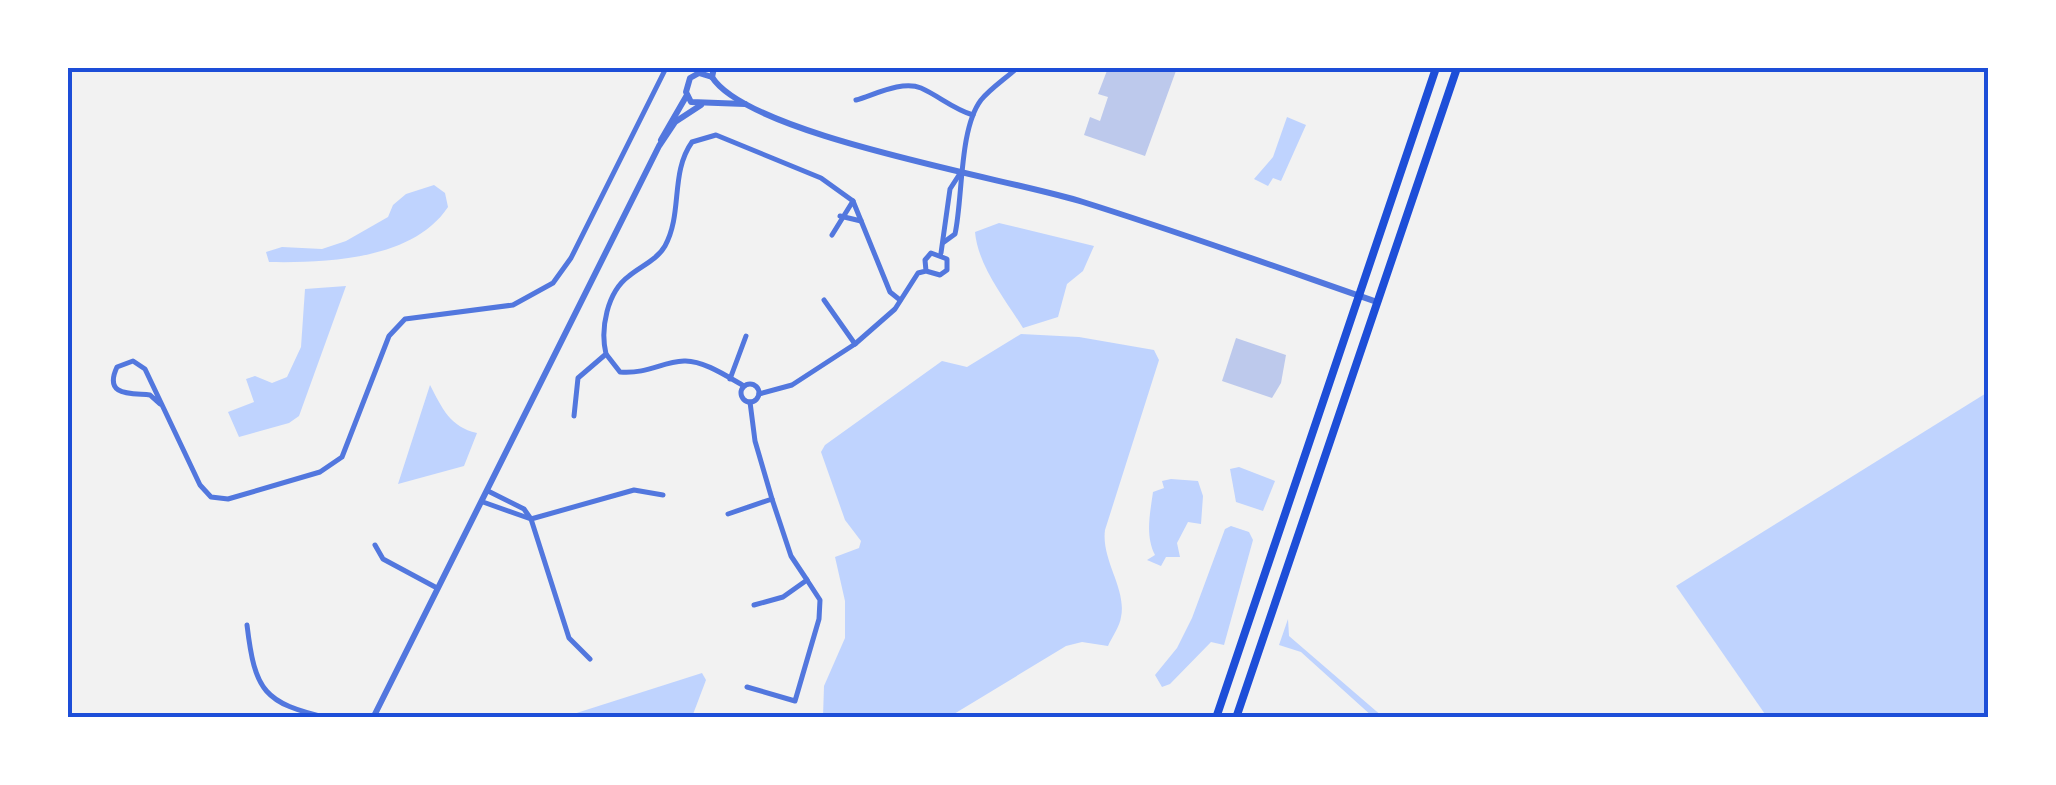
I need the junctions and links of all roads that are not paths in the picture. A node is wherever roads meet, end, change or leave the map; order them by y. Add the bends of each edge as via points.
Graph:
1 (666, 68) edge
2 (714, 68) edge
3 (1017, 68) edge
4 (1436, 68) edge
5 (1457, 68) edge
6 (697, 71) edge
7 (712, 78) junction
8 (687, 95) junction
9 (856, 100) dead end
10 (751, 105) junction
11 (701, 106) junction
12 (973, 115) junction
13 (659, 146) junction
14 (960, 173) junction
15 (852, 201) junction
16 (840, 216) junction
17 (861, 221) junction
18 (832, 235) dead end
19 (944, 242) junction
20 (942, 253) junction
21 (926, 271) junction
22 (1360, 296) junction
23 (824, 300) dead end
24 (900, 300) junction
25 (1377, 302) junction
26 (746, 336) dead end
27 (855, 344) junction
28 (606, 354) junction
29 (730, 378) junction
30 (744, 386) junction
31 (759, 394) junction
32 (750, 402) junction
33 (160, 404) junction
34 (574, 416) dead end
35 (488, 492) junction
36 (662, 495) dead end
37 (772, 499) junction
38 (483, 502) junction
39 (728, 514) dead end
40 (530, 519) junction
41 (375, 545) dead end
42 (807, 580) junction
43 (440, 590) junction
44 (754, 605) dead end
45 (247, 626) dead end
46 (590, 659) dead end
47 (747, 687) dead end
48 (328, 718) edge
49 (373, 718) edge
50 (1216, 718) edge
51 (1236, 718) edge

1 - 33 street via 563,272 528,300 414,316 395,327 348,449 334,466 228,500 211,497
2 - 7 street
3 - 12 street
4 - 22 main road
5 - 25 main road
6 - 7 street
6 - 8 street
7 - 10 street
8 - 11 street
8 - 13 street
9 - 12 street via 920,88
10 - 11 street via 718,100
10 - 14 street via 866,149
11 - 13 street via 675,122
12 - 14 street
13 - 35 street
14 - 19 street via 950,189
14 - 19 street via 964,192 955,234
14 - 22 street via 1079,201
15 - 16 street
15 - 17 street
15 - 28 street via 821,178 716,135 692,142 662,252 624,278 610,302 601,334
16 - 17 street
16 - 18 street
17 - 24 street via 890,292
19 - 20 street
20 - 21 street via 931,253
20 - 21 street via 947,270 940,276
21 - 24 street
22 - 25 street
22 - 50 main road
23 - 27 street
24 - 27 street
25 - 51 main road
26 - 29 street
27 - 31 street via 792,385
28 - 29 street via 620,372 656,371 680,360
28 - 34 street via 578,378
29 - 30 street
30 - 31 street via 756,386
30 - 32 street
31 - 32 street
32 - 37 street
33 - 33 street via 140,363 117,367 117,391 150,395
35 - 38 street
35 - 40 street via 524,509
36 - 40 street via 634,490
37 - 39 street
37 - 42 street
38 - 40 street
38 - 43 street
40 - 46 street via 570,638
41 - 43 street via 383,560
42 - 44 street via 783,597
42 - 47 street via 820,600 819,620 795,701
43 - 49 street
45 - 48 street via 263,691 290,709

